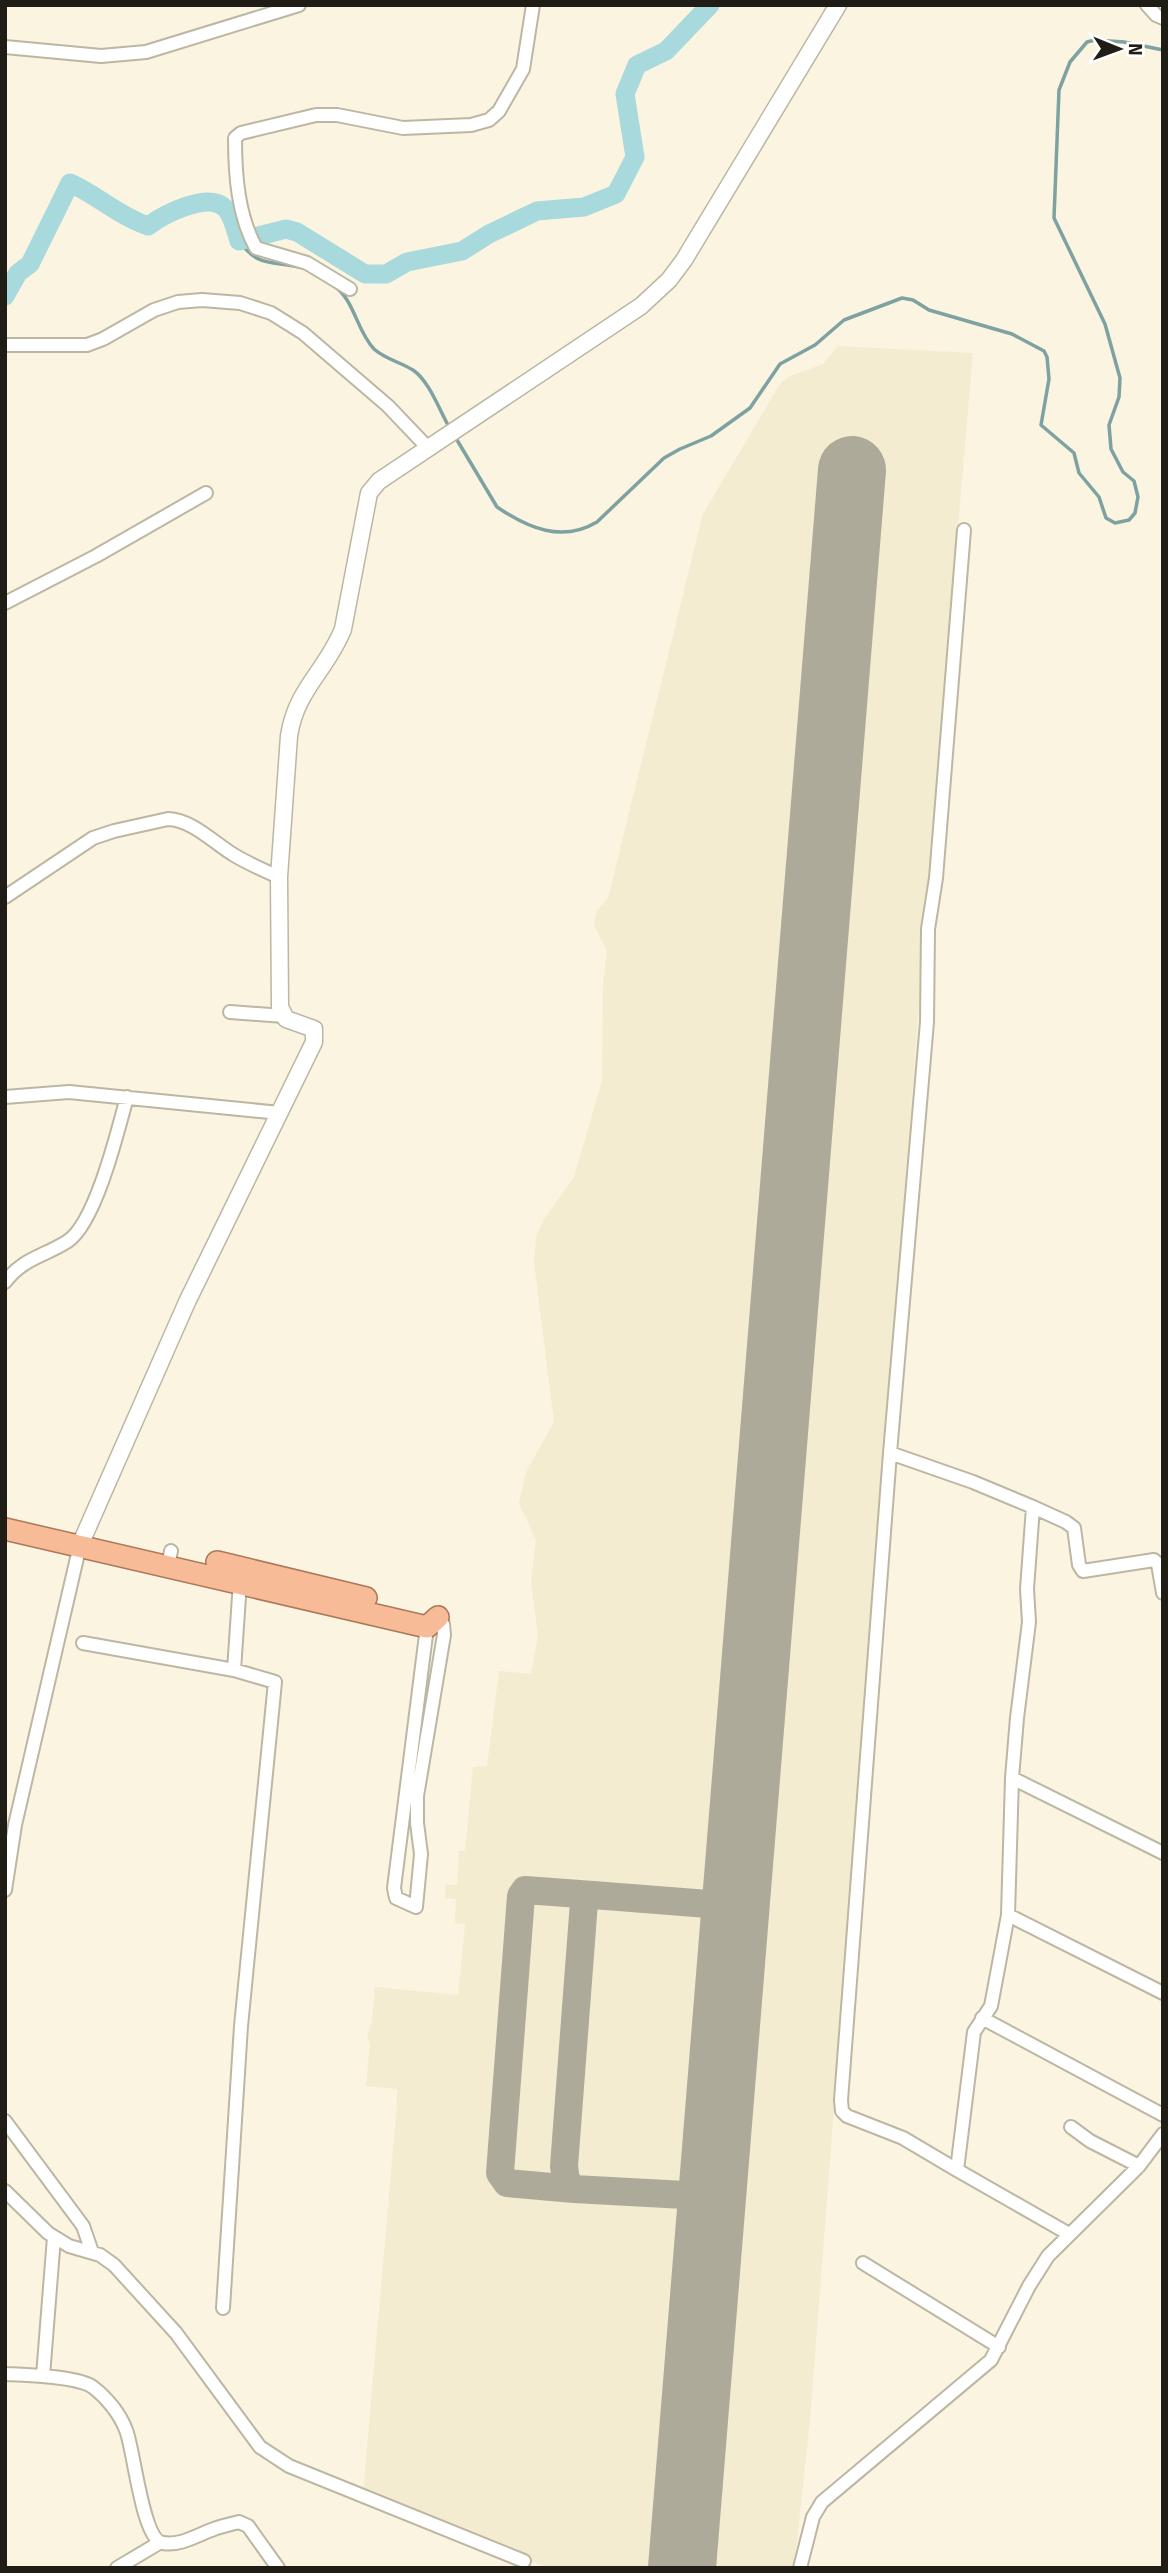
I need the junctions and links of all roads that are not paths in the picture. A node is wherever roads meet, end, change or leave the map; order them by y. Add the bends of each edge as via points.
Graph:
1 (299, 5) edge
2 (533, 5) edge
3 (838, 5) edge
4 (1147, 5) edge
5 (1163, 18) edge
6 (5, 47) edge
7 (351, 289) dead end
8 (5, 345) edge
9 (429, 449) junction
10 (206, 493) dead end
11 (964, 530) dead end
12 (5, 603) edge
13 (278, 877) junction
14 (5, 897) edge
15 (230, 1012) dead end
16 (284, 1016) junction
17 (5, 1097) edge
18 (127, 1097) junction
19 (280, 1113) junction
20 (5, 1282) edge
21 (890, 1453) junction
22 (1032, 1507) junction
23 (5, 1515) edge
24 (5, 1529) edge
25 (82, 1538) junction
26 (169, 1558) junction
27 (240, 1582) junction
28 (1163, 1593) edge
29 (433, 1622) junction
30 (83, 1643) dead end
31 (234, 1670) junction
32 (1012, 1778) junction
33 (1163, 1853) edge
34 (5, 1890) edge
35 (1008, 1915) junction
36 (1163, 1993) edge
37 (982, 2018) junction
38 (1163, 2115) edge
39 (5, 2121) edge
40 (1071, 2127) dead end
41 (1163, 2134) edge
42 (1139, 2166) junction
43 (957, 2170) junction
44 (5, 2191) edge
45 (1069, 2234) junction
46 (54, 2237) junction
47 (92, 2252) junction
48 (863, 2263) dead end
49 (223, 2308) dead end
50 (999, 2347) junction
51 (5, 2374) edge
52 (44, 2376) junction
53 (159, 2543) junction
54 (524, 2561) dead end
55 (117, 2568) edge
56 (278, 2568) edge
57 (800, 2568) edge

1 - 6 street via 146,52 101,56
2 - 7 street via 523,69 489,120 464,126 403,128 316,115 235,138 244,226 256,248 307,263
3 - 9 street via 669,280 641,306
4 - 5 street
8 - 9 street via 87,345 178,302 240,303 271,313 303,333 388,405
9 - 13 street via 379,481 369,493 342,629 300,697 291,721
10 - 12 street
11 - 21 street via 928,929 927,1023
13 - 14 street via 177,819 168,819 93,838
13 - 16 street
15 - 16 street
16 - 19 street via 314,1029 315,1034
17 - 18 street via 69,1091
18 - 19 street
18 - 20 street via 109,1160 82,1227 69,1240 24,1262
19 - 25 street via 187,1302
21 - 22 street
21 - 43 street via 841,2106 847,2116 903,2138
22 - 28 street via 1073,1528 1083,1571 1154,1560
22 - 32 street via 1029,1622
23 - 25 highway
24 - 25 highway
25 - 26 highway
25 - 34 street via 15,1825
26 - 27 highway
26 - 29 highway via 288,1578
27 - 29 highway
27 - 31 street
29 - 29 street via 443,1624 444,1635 417,1796 421,1854 416,1907 396,1898 394,1888
30 - 31 street
31 - 49 street via 275,1684 241,2026
32 - 33 street
32 - 35 street
35 - 36 street
35 - 37 street via 996,1987
37 - 38 street
37 - 43 street via 974,2032
39 - 47 street via 83,2226
40 - 42 street
41 - 42 street
42 - 45 street
43 - 45 street
44 - 46 street
45 - 50 street via 1040,2267
46 - 47 street
46 - 52 street
47 - 54 street via 114,2265 176,2333 260,2446 289,2466
48 - 50 street
50 - 57 street via 980,2370 822,2502 813,2517
51 - 52 street
52 - 53 street via 93,2386 116,2410 127,2432 148,2525
53 - 55 street
53 - 56 street via 180,2543 239,2522 247,2526

